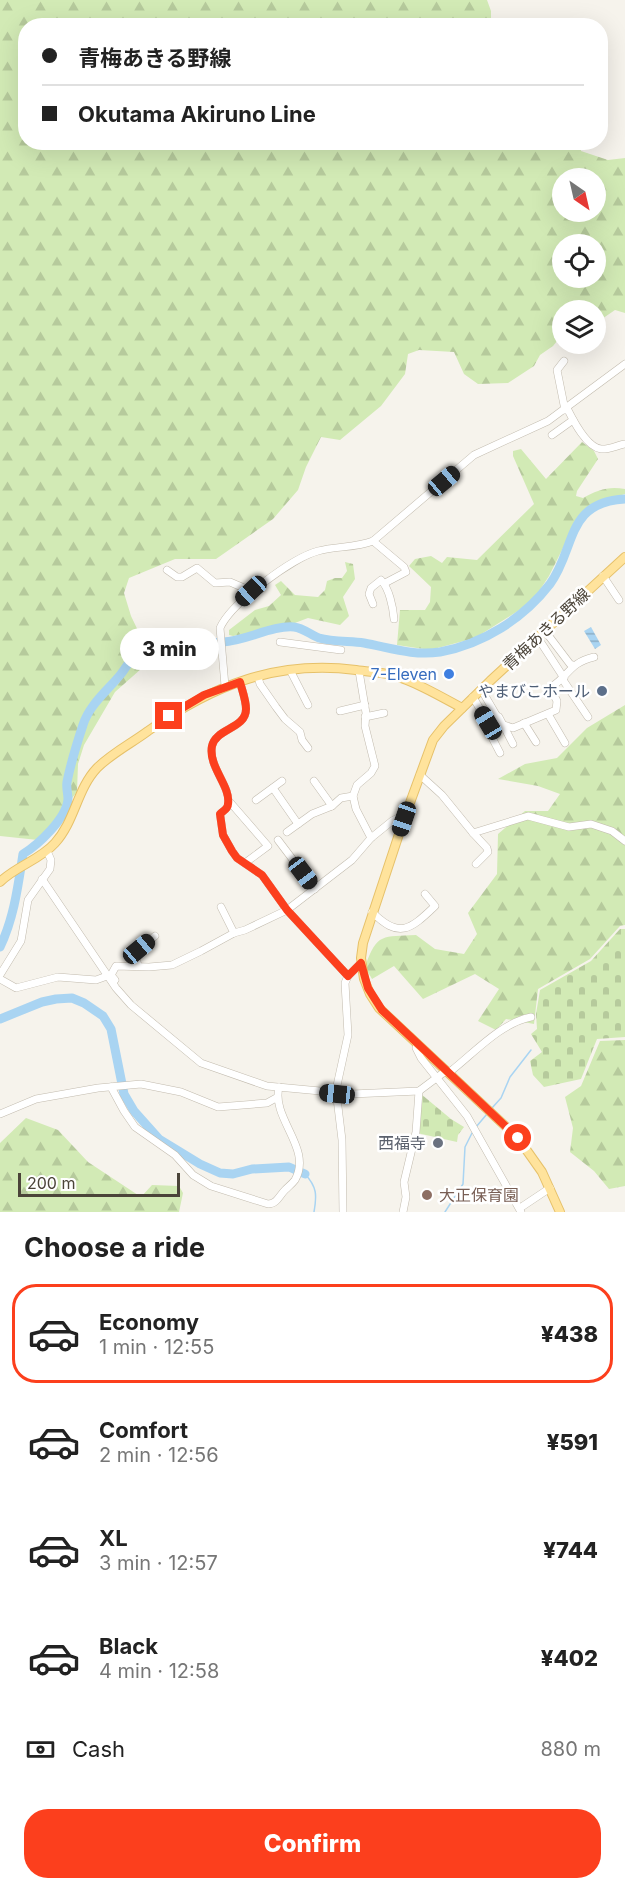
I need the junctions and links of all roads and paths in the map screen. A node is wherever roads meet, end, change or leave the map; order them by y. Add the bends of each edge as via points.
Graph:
1 (564, 361) dead end
2 (625, 364) edge
3 (566, 409) junction
4 (573, 420) junction
5 (552, 435) dead end
6 (625, 444) edge
7 (373, 541) junction
8 (625, 557) edge
9 (167, 570) dead end
10 (603, 576) junction
11 (385, 583) junction
12 (251, 591) junction
13 (619, 600) dead end
14 (373, 604) dead end
15 (394, 619) dead end
16 (545, 631) junction
17 (538, 638) junction
18 (280, 642) dead end
19 (341, 650) dead end
20 (594, 657) dead end
21 (573, 665) junction
22 (290, 670) junction
23 (359, 671) junction
24 (258, 677) junction
25 (563, 679) junction
26 (240, 682) junction
27 (225, 686) junction
28 (481, 689) junction
29 (473, 697) junction
30 (308, 705) dead end
31 (365, 705) junction
32 (462, 708) junction
33 (340, 711) dead end
34 (384, 713) dead end
35 (548, 714) junction
36 (365, 717) junction
37 (588, 717) dead end
38 (498, 718) junction
39 (488, 723) junction
40 (524, 723) junction
41 (504, 725) junction
42 (536, 742) dead end
43 (565, 742) dead end
44 (513, 744) dead end
45 (308, 748) dead end
46 (500, 753) dead end
47 (420, 775) junction
48 (282, 781) dead end
49 (314, 781) dead end
50 (273, 788) junction
51 (353, 796) junction
52 (256, 800) dead end
53 (229, 801) junction
54 (332, 806) junction
55 (404, 819) junction
56 (298, 824) junction
57 (287, 832) dead end
58 (473, 833) junction
59 (371, 838) junction
60 (278, 840) dead end
61 (625, 841) edge
62 (44, 853) junction
63 (245, 863) junction
64 (476, 864) dead end
65 (42, 879) junction
66 (0, 882) edge
67 (315, 889) junction
68 (425, 894) dead end
69 (221, 908) dead end
70 (287, 910) junction
71 (372, 912) junction
72 (234, 933) junction
73 (154, 936) dead end
74 (361, 963) junction
75 (138, 966) junction
76 (107, 976) junction
77 (348, 976) junction
78 (0, 977) edge
79 (116, 988) junction
80 (531, 1017) dead end
81 (417, 1043) junction
82 (448, 1072) junction
83 (436, 1078) junction
84 (113, 1087) junction
85 (279, 1088) junction
86 (419, 1091) junction
87 (337, 1094) junction
88 (276, 1098) junction
89 (0, 1114) edge
90 (550, 1188) junction
91 (520, 1210) edge
92 (343, 1212) edge
93 (403, 1212) edge
94 (560, 1212) edge

1 - 3 street via 557,370
2 - 3 street
3 - 4 street
3 - 7 street via 474,455
4 - 5 street
4 - 6 street via 595,447
7 - 11 street via 406,572
7 - 12 street via 310,554
8 - 10 main road, 青梅あきる野線
9 - 12 street via 182,577 197,568 215,583 230,582
10 - 13 street
10 - 16 main road, 青梅あきる野線
11 - 14 street via 381,580 371,588
11 - 15 street
12 - 27 street via 222,623
16 - 17 main road, 青梅あきる野線
16 - 21 street
17 - 25 street
17 - 28 main road, 青梅あきる野線
18 - 19 street
20 - 21 street
21 - 25 street
22 - 23 main road via 322,667
22 - 24 main road
22 - 30 street
23 - 31 street
23 - 32 main road via 399,677
24 - 26 main road
24 - 45 street
25 - 35 street via 550,688 557,701 556,710
25 - 37 street
26 - 27 main road
26 - 53 street via 244,716 218,737 212,747 214,764
27 - 62 main road via 178,710 100,765 84,786 63,834
28 - 29 main road, 青梅あきる野線
28 - 38 street
29 - 32 main road, 青梅あきる野線
29 - 39 street
31 - 33 street
31 - 36 street
32 - 47 main road, 青梅あきる野線 via 435,737
34 - 36 street
35 - 40 street
35 - 43 street
36 - 51 street via 375,766 357,785
38 - 39 street
38 - 41 street
39 - 46 street via 485,724
40 - 41 street via 513,728
40 - 42 street
41 - 44 street
47 - 55 main road, 青梅あきる野線
47 - 58 street
48 - 50 street
49 - 54 street
50 - 52 street
50 - 56 street
51 - 54 street via 341,798
51 - 59 street
53 - 63 street via 220,814 221,829 232,851
53 - 63 street via 268,846
54 - 56 street
55 - 59 street via 392,821
55 - 71 main road, 青梅あきる野線
56 - 57 street
58 - 61 street via 528,816 569,827 591,824 612,831
58 - 64 street via 488,852
59 - 67 street via 352,860
60 - 67 street
62 - 65 street via 51,864
62 - 66 main road
63 - 70 street via 262,875
65 - 76 street
65 - 78 street via 28,900 21,941
67 - 70 street
68 - 71 street via 435,906 410,926 388,927
69 - 72 street
70 - 72 street
70 - 77 street
71 - 74 main road, 青梅あきる野線
72 - 75 street via 172,965
73 - 75 street via 135,953
74 - 77 street
74 - 81 main road, 青梅あきる野線 via 374,999
75 - 79 street via 117,966 111,975
76 - 78 street via 96,980 58,977 16,988
76 - 79 street
77 - 87 street via 348,1035
79 - 85 street via 196,1060
80 - 82 street via 504,1029
81 - 82 main road, 青梅あきる野線
81 - 83 street via 418,1052
82 - 83 street
82 - 90 main road, 青梅あきる野線 via 527,1149
83 - 86 street
83 - 91 street via 467,1116
84 - 88 street via 152,1085 218,1107 267,1103
84 - 88 street via 135,1127 169,1150 193,1175 211,1186 272,1204 296,1178 299,1161
84 - 89 street via 36,1099
85 - 87 street
85 - 88 street
86 - 87 street
86 - 93 street
87 - 92 street
90 - 91 street
90 - 94 main road, 青梅あきる野線

